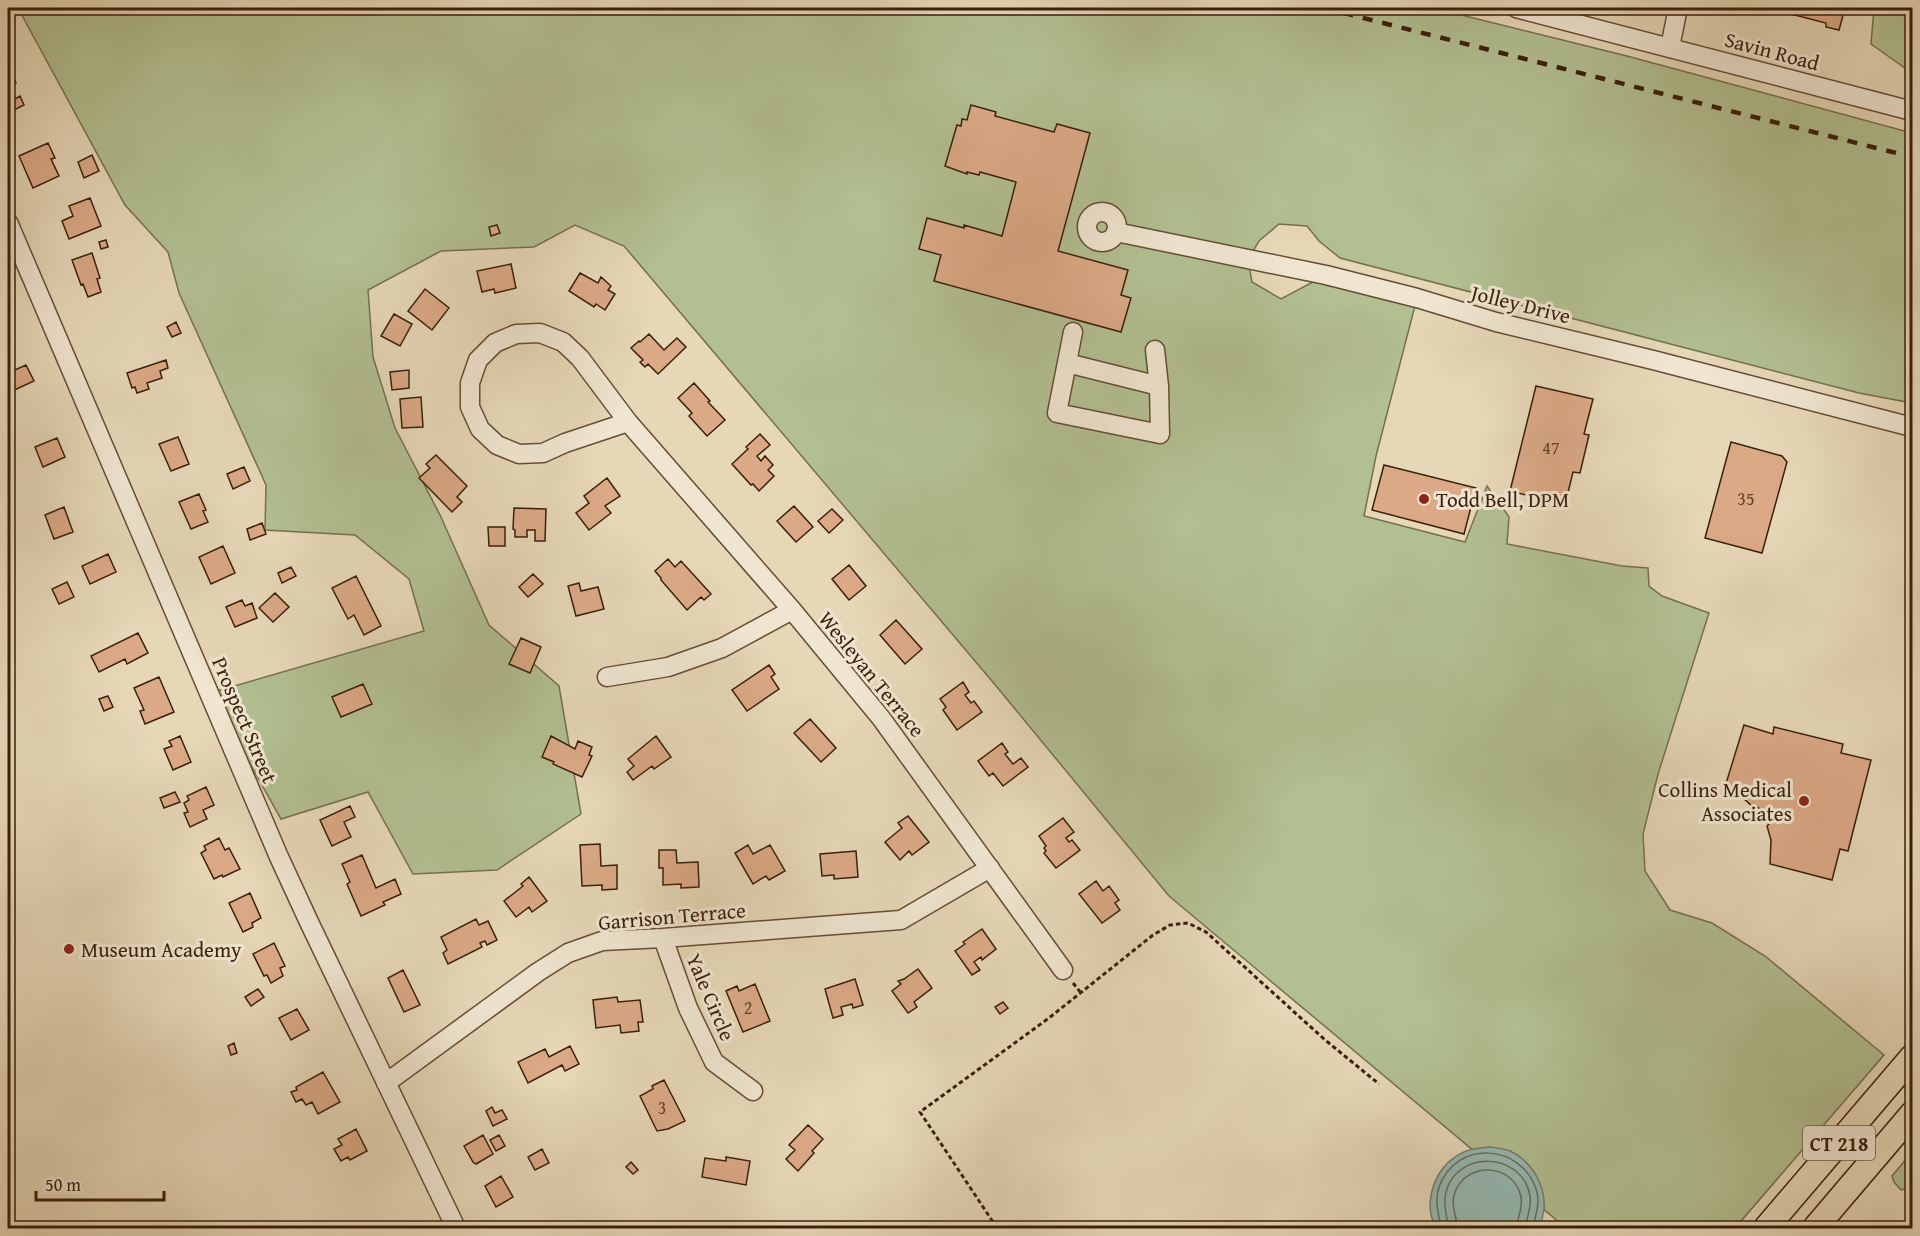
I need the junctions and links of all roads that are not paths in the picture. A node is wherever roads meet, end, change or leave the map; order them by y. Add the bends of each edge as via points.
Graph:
1 (1516, 8) edge
2 (1678, 8) edge
3 (1670, 47) junction
4 (1912, 111) edge
5 (8, 222) edge
6 (1116, 232) dead end
7 (1073, 332) dead end
8 (1155, 350) dead end
9 (1067, 363) junction
10 (1159, 386) junction
11 (628, 422) junction
12 (1912, 427) edge
13 (792, 610) junction
14 (607, 677) dead end
15 (990, 868) junction
16 (663, 938) junction
17 (1063, 970) dead end
18 (1912, 1057) edge
19 (386, 1083) junction
20 (753, 1090) dead end
21 (1912, 1113) edge
22 (456, 1228) edge
23 (1766, 1228) edge
24 (1815, 1228) edge

1 - 3 street, Savin Road
2 - 3 street
3 - 4 street, Savin Road
5 - 19 street, Prospect Street via 279,857
6 - 12 street, Jolley Drive via 1326,274 1496,322
7 - 9 street
8 - 10 street
9 - 10 street
9 - 10 street via 1057,412 1160,434
11 - 11 street, Wesleyan Terrace via 580,358 562,342 540,333 516,334 495,343 478,360 470,383 470,407 480,429 497,445 519,454 543,453
11 - 13 street, Wesleyan Terrace
13 - 14 street via 722,648 668,667
13 - 15 street, Wesleyan Terrace via 881,718
15 - 16 street, Garrison Terrace via 901,920
15 - 17 street, Wesleyan Terrace
16 - 19 street, Garrison Terrace via 602,941 568,953
16 - 20 street, Yale Circle via 688,1008 714,1062
18 - 23 main road, CT 218
19 - 22 street, Prospect Street
21 - 24 main road, CT 218

